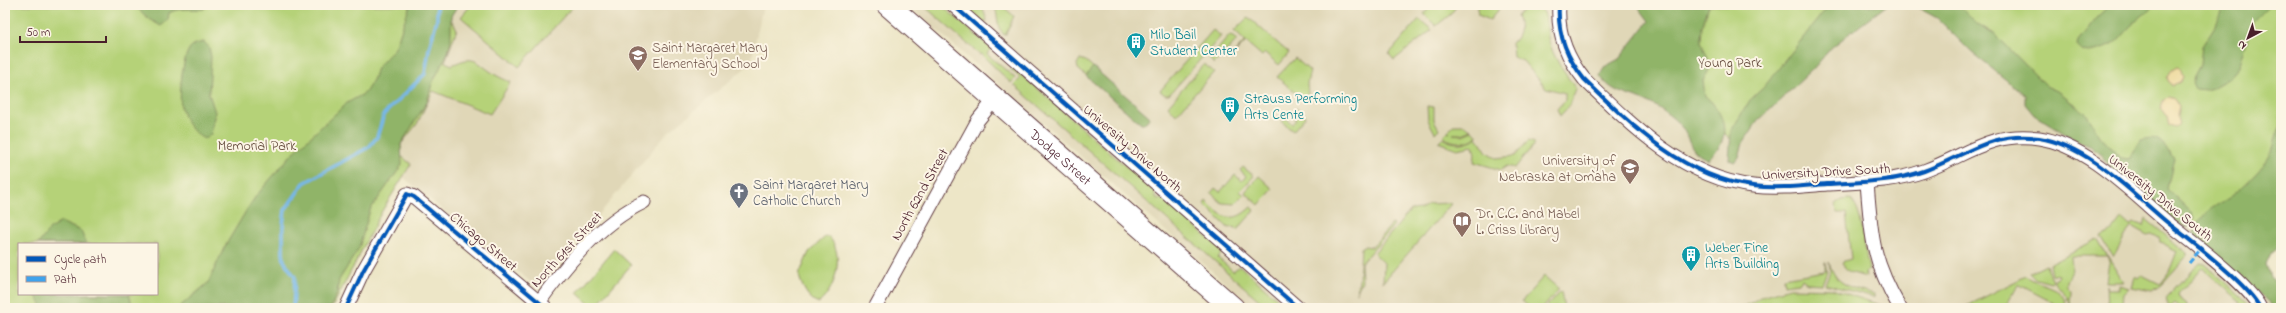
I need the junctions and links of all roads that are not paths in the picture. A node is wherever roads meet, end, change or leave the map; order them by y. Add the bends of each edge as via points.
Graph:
1 (888, 5) edge
2 (953, 5) edge
3 (1559, 5) edge
4 (995, 99) junction
5 (1867, 182) junction
6 (644, 202) dead end
7 (540, 306) edge
8 (346, 308) edge
9 (875, 308) edge
10 (1233, 308) edge
11 (1298, 308) edge
12 (1900, 308) edge
13 (2260, 308) edge

1 - 4 highway, Dodge Street
2 - 11 street, University Drive North
3 - 5 street, University Drive South via 1561,36 1576,69 1596,92 1677,159 1713,177 1751,186 1787,187
4 - 9 street, North 62nd Street via 978,120
4 - 10 highway, Dodge Street
5 - 12 street, University Drive South via 1873,249 1883,277
5 - 13 street, University Drive South via 1924,171 1996,139 2024,136 2054,142 2082,154 2105,171 2231,276 2255,299
6 - 7 street, North 61st Street via 626,210 606,226 561,274
7 - 8 street, Chicago Street via 414,197 406,194 363,271

